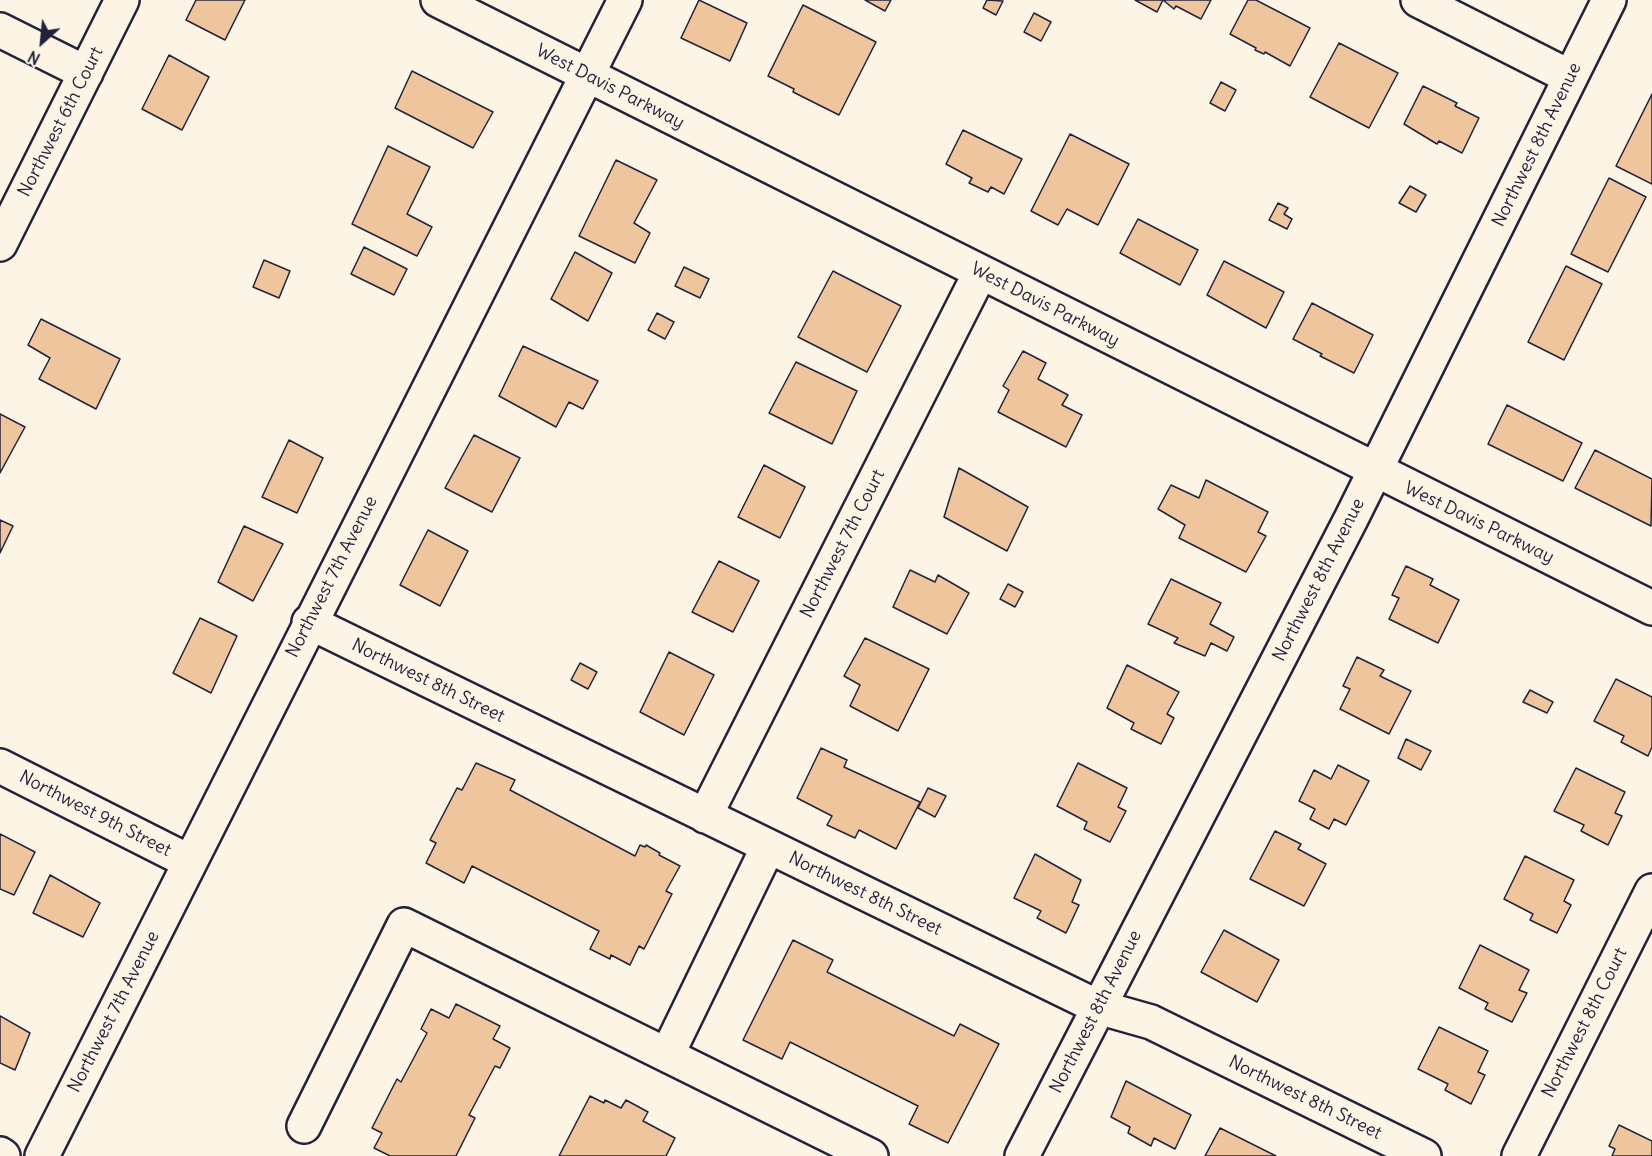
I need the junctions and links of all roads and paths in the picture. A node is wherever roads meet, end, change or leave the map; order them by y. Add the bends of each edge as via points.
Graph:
1 (122, 0) edge
2 (438, 0) edge
3 (625, 0) edge
4 (1418, 0) edge
5 (1609, 0) edge
6 (0, 30) edge
7 (87, 73) junction
8 (586, 75) junction
9 (1570, 77) junction
10 (0, 244) edge
11 (980, 273) junction
12 (1375, 471) junction
13 (1652, 608) edge
14 (309, 622) junction
15 (0, 766) edge
16 (705, 816) junction
17 (768, 847) junction
18 (190, 862) junction
19 (1652, 891) edge
20 (1098, 1007) junction
21 (667, 1056) junction
22 (304, 1126) dead end
23 (42, 1156) edge
24 (871, 1156) edge
25 (1022, 1156) edge
26 (1424, 1156) edge
27 (1519, 1156) edge

1 - 7 street, Northwest 6th Court
2 - 8 street, West Davis Parkway
3 - 8 street, Northwest 7th Avenue
4 - 9 street
5 - 9 street, Northwest 8th Avenue
6 - 7 street
7 - 10 street, Northwest 6th Court
8 - 11 street, West Davis Parkway
8 - 14 street, Northwest 7th Avenue
9 - 12 street, Northwest 8th Avenue
11 - 12 street, West Davis Parkway
11 - 16 street, Northwest 7th Court
12 - 13 street, West Davis Parkway
12 - 20 street, Northwest 8th Avenue
14 - 16 street, Northwest 8th Street
14 - 18 street, Northwest 7th Avenue
15 - 18 street, Northwest 9th Street
16 - 17 street, Northwest 8th Street
17 - 20 street, Northwest 8th Street
17 - 21 street
18 - 23 street, Northwest 7th Avenue
19 - 27 street, Northwest 8th Court
20 - 25 street, Northwest 8th Avenue
20 - 26 street, Northwest 8th Street via 1151,1022
21 - 22 street via 404,925
21 - 24 street

